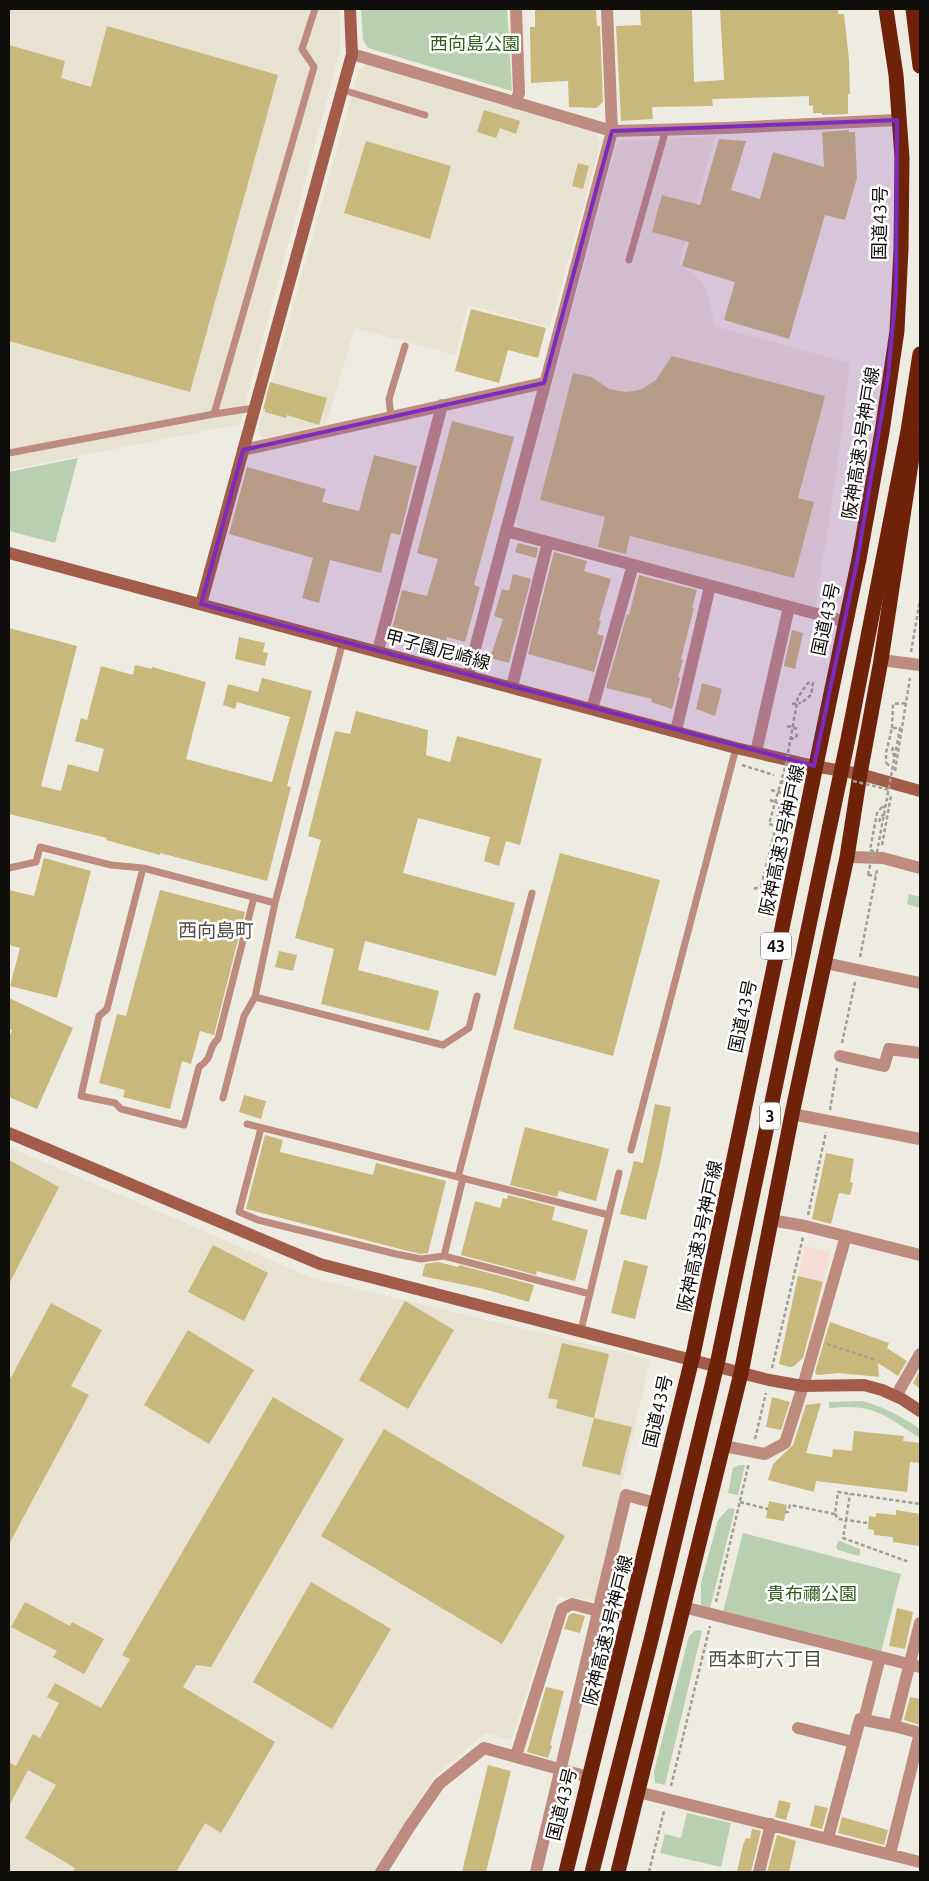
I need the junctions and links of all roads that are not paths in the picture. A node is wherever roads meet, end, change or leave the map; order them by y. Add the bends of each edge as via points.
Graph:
1 (315, 9) edge
2 (350, 9) edge
3 (516, 9) edge
4 (607, 9) edge
5 (881, 9) edge
6 (886, 9) edge
7 (913, 9) edge
8 (352, 54) junction
9 (920, 66) edge
10 (342, 90) junction
11 (515, 103) junction
12 (426, 115) dead end
13 (897, 120) junction
14 (666, 129) junction
15 (612, 131) junction
16 (629, 260) dead end
17 (405, 346) dead end
18 (920, 354) edge
19 (544, 383) junction
20 (442, 405) junction
21 (920, 405) edge
22 (254, 408) junction
23 (214, 414) junction
24 (391, 417) junction
25 (243, 450) junction
26 (9, 453) edge
27 (506, 530) junction
28 (548, 542) junction
29 (9, 552) edge
30 (633, 565) junction
31 (710, 586) junction
32 (201, 604) junction
33 (790, 607) junction
34 (843, 621) junction
35 (343, 641) junction
36 (378, 651) junction
37 (881, 660) junction
38 (915, 663) edge
39 (468, 675) junction
40 (512, 687) junction
41 (592, 709) junction
42 (676, 731) junction
43 (736, 748) junction
44 (756, 752) junction
45 (814, 766) junction
46 (860, 774) junction
47 (920, 791) edge
48 (847, 857) junction
49 (9, 868) edge
50 (143, 868) junction
51 (920, 868) edge
52 (532, 893) dead end
53 (254, 897) junction
54 (275, 903) junction
55 (825, 963) junction
56 (920, 983) edge
57 (477, 996) dead end
58 (255, 997) junction
59 (920, 1053) edge
60 (840, 1056) road end
61 (223, 1098) dead end
62 (792, 1114) junction
63 (247, 1124) dead end
64 (261, 1128) junction
65 (9, 1133) edge
66 (920, 1140) edge
67 (631, 1150) dead end
68 (619, 1173) dead end
69 (460, 1178) junction
70 (609, 1215) junction
71 (771, 1220) junction
72 (846, 1236) junction
73 (920, 1255) edge
74 (444, 1256) junction
75 (590, 1294) junction
76 (581, 1330) junction
77 (920, 1354) edge
78 (689, 1359) junction
79 (741, 1373) junction
80 (803, 1386) junction
81 (896, 1396) junction
82 (920, 1411) edge
83 (724, 1446) junction
84 (655, 1503) junction
85 (683, 1607) junction
86 (598, 1610) junction
87 (626, 1618) junction
88 (920, 1623) edge
89 (880, 1657) junction
90 (915, 1666) edge
91 (864, 1720) junction
92 (894, 1726) junction
93 (798, 1728) dead end
94 (853, 1742) junction
95 (516, 1756) junction
96 (562, 1769) junction
97 (588, 1777) junction
98 (638, 1792) junction
99 (771, 1824) junction
100 (828, 1838) junction
101 (890, 1854) junction
102 (920, 1862) edge
103 (381, 1872) edge
104 (536, 1872) edge
105 (565, 1872) edge
106 (592, 1872) edge
107 (618, 1872) edge
108 (759, 1872) edge

1 - 23 lane via 302,49 314,67
2 - 8 street
3 - 11 street via 519,93
4 - 15 street
5 - 13 highway, 国道43号 / 43
6 - 105 highway, 阪神高速3号神戸線 / 3, bridge via 896,75 902,158 902,222 897,331 882,432 859,559 695,1346
7 - 9 highway
8 - 10 street
8 - 11 street
10 - 12 lane
10 - 22 street
11 - 15 street
13 - 14 street
13 - 34 highway, 国道43号 / 43 via 899,208 888,377 857,562
14 - 15 street
14 - 16 lane
15 - 19 street
17 - 24 lane via 389,399
18 - 106 highway, 3, bridge via 848,739 718,1360
19 - 20 street
19 - 27 street
20 - 24 street
20 - 36 street
21 - 37 highway
22 - 23 lane
22 - 25 street
23 - 26 lane
24 - 25 street
25 - 32 street
27 - 28 street
27 - 39 street
28 - 30 street
28 - 40 street
29 - 32 street, 甲子園尼崎線
30 - 31 street
30 - 41 street
31 - 33 street
31 - 42 street
32 - 35 street, 甲子園尼崎線
33 - 34 street
33 - 44 street
34 - 45 highway, 国道43号 / 43
35 - 36 street, 甲子園尼崎線
35 - 54 lane
36 - 39 street, 甲子園尼崎線
37 - 38 street
37 - 46 highway
39 - 40 street, 甲子園尼崎線
40 - 41 street, 甲子園尼崎線
41 - 42 street, 甲子園尼崎線
42 - 43 street, 甲子園尼崎線
43 - 44 street, 甲子園尼崎線
43 - 67 lane
44 - 45 street, 甲子園尼崎線
45 - 46 street, 甲子園尼崎線
45 - 78 highway, 国道43号 / 43
46 - 47 street, 甲子園尼崎線
46 - 48 highway
48 - 51 street via 876,854
48 - 55 highway
49 - 50 lane via 36,862 40,847 112,865
50 - 53 lane
50 - 53 lane via 107,1009 99,1016 80,1096 115,1104 121,1109 184,1125 199,1067 208,1061 213,1043 218,1039
52 - 69 lane
53 - 54 lane
54 - 58 lane
55 - 56 street
55 - 62 highway
57 - 58 lane via 469,1028 443,1044
58 - 61 lane via 244,1016
59 - 60 street via 889,1049 884,1066
62 - 66 street
62 - 71 highway
63 - 64 lane
64 - 69 lane
64 - 74 lane via 240,1212 258,1220 396,1254 421,1259
65 - 76 street via 320,1264
68 - 70 lane
69 - 70 lane
69 - 74 lane
70 - 75 lane
71 - 72 street
71 - 79 highway
72 - 73 street
72 - 80 street
74 - 75 lane
75 - 76 lane
76 - 78 street
77 - 81 street
78 - 79 street
78 - 84 highway, 国道43号 / 43
79 - 80 street
79 - 83 highway
80 - 81 street via 864,1385
80 - 83 street via 784,1443 765,1454
81 - 82 street
83 - 85 highway
84 - 86 street via 626,1495
84 - 87 highway, 国道43号 / 43
85 - 89 street
85 - 98 highway
86 - 87 street
86 - 95 street via 572,1604 562,1608
86 - 96 street
87 - 97 highway, 国道43号 / 43
88 - 90 street
89 - 90 street
89 - 91 street
90 - 92 street
91 - 92 street
91 - 94 street via 860,1719
92 - 101 street via 920,1733
93 - 94 street
94 - 100 street
95 - 96 street
95 - 103 street via 484,1748 439,1784
96 - 97 street
96 - 104 street
97 - 105 highway, 国道43号 / 43
98 - 99 street
98 - 107 highway
99 - 100 street
99 - 108 street
100 - 101 street
101 - 102 street

